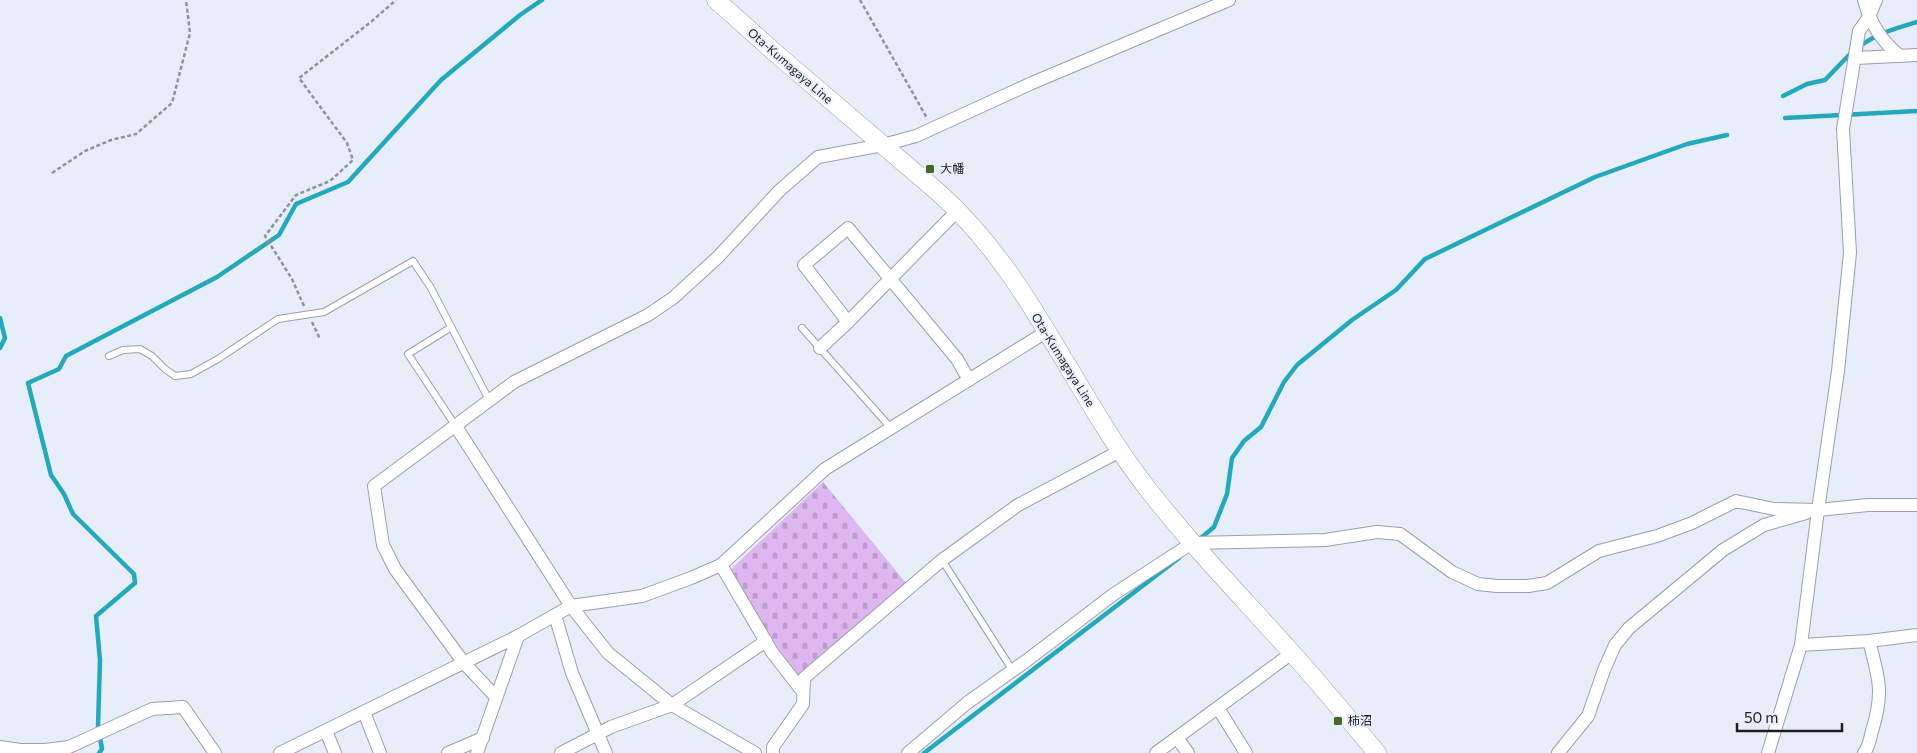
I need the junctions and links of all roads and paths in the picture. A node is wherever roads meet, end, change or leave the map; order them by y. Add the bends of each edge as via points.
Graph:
1 (186, 0) edge
2 (396, 0) edge
3 (716, 0) edge
4 (860, 0) edge
5 (1229, 0) edge
6 (1864, 0) edge
7 (1876, 0) edge
8 (1872, 22) junction
9 (1917, 55) edge
10 (1900, 56) junction
11 (1855, 58) junction
12 (933, 129) junction
13 (884, 145) junction
14 (52, 173) dead end
15 (958, 210) junction
16 (890, 279) junction
17 (307, 313) junction
18 (848, 322) junction
19 (450, 328) junction
20 (802, 328) dead end
21 (1046, 332) junction
22 (320, 339) dead end
23 (820, 348) junction
24 (109, 356) dead end
25 (970, 380) junction
26 (489, 400) junction
27 (455, 425) junction
28 (891, 428) junction
29 (1120, 451) junction
30 (1917, 505) edge
31 (1818, 510) junction
32 (1192, 543) junction
33 (942, 560) junction
34 (721, 565) junction
35 (571, 606) junction
36 (555, 616) junction
37 (1917, 635) edge
38 (518, 636) junction
39 (1869, 641) junction
40 (766, 642) junction
41 (1801, 645) junction
42 (1292, 653) junction
43 (464, 663) junction
44 (1013, 671) junction
45 (803, 692) junction
46 (496, 698) junction
47 (672, 705) junction
48 (1218, 708) junction
49 (364, 712) junction
50 (326, 731) junction
51 (598, 734) junction
52 (483, 738) junction
53 (1177, 738) junction
54 (0, 747) edge
55 (215, 753) edge
56 (280, 753) edge
57 (335, 753) edge
58 (380, 753) edge
59 (448, 753) edge
60 (477, 753) edge
61 (561, 753) edge
62 (606, 753) edge
63 (755, 753) edge
64 (773, 753) edge
65 (908, 753) edge
66 (1156, 753) edge
67 (1188, 753) edge
68 (1246, 753) edge
69 (1377, 753) edge
70 (1558, 753) edge
71 (1768, 753) edge
72 (1864, 753) edge

1 - 14 path via 190,33 172,103 136,134 84,151
2 - 17 path via 299,78 347,143 353,160 330,181 296,195 265,236 292,279
3 - 13 main road, Ota-Kumagaya Line
4 - 12 path
5 - 12 street via 1032,82
6 - 8 street
7 - 8 street
8 - 10 street via 1885,43
8 - 11 street via 1859,32
9 - 10 street
10 - 11 street
11 - 31 street via 1843,130 1850,253 1838,370
12 - 13 street
13 - 15 main road, Ota-Kumagaya Line
13 - 26 street via 818,157 780,190 718,257 673,298 648,315 514,382
15 - 16 street
15 - 21 main road, Ota-Kumagaya Line via 996,254
16 - 18 street
16 - 18 street via 848,228 804,265
16 - 25 street via 958,359
17 - 19 lane via 324,312 413,261 431,288
17 - 22 path
17 - 24 lane via 278,319 191,374 175,376 140,349 123,350
18 - 23 street
19 - 26 lane
19 - 27 lane via 408,354
20 - 23 lane
21 - 25 street
21 - 29 main road, Ota-Kumagaya Line
23 - 28 lane
25 - 28 street
26 - 27 street
27 - 35 street
27 - 43 street via 374,486 383,545 396,569
28 - 34 street via 825,469
29 - 32 main road, Ota-Kumagaya Line
29 - 33 street via 1018,505
30 - 31 street
31 - 32 street via 1774,509 1736,501 1657,536 1599,551 1547,583 1528,586 1478,584 1452,572 1400,534 1377,532 1325,540
31 - 41 street
31 - 70 street via 1764,525 1723,550 1629,628 1615,646 1588,716
32 - 42 main road, Ota-Kumagaya Line
32 - 44 street via 1114,594
33 - 44 lane
33 - 45 street via 804,678
34 - 35 street via 642,596
34 - 40 street
35 - 36 street
35 - 47 street via 608,652
36 - 38 street
36 - 51 street via 572,673
37 - 39 street
38 - 43 street
38 - 46 street
39 - 41 street
39 - 72 street via 1880,696
40 - 45 street
40 - 47 street
41 - 71 street
42 - 48 street
42 - 69 main road, Ota-Kumagaya Line
43 - 46 street
43 - 49 street
44 - 65 street via 967,703
45 - 64 street via 802,704 773,747
46 - 52 street
47 - 51 street
47 - 63 street
48 - 53 street
48 - 68 street
49 - 50 street
49 - 58 street
50 - 56 street
50 - 57 street
51 - 61 street
51 - 62 street
52 - 59 street
52 - 60 street
53 - 66 street
53 - 67 street
54 - 55 street via 20,750 69,747 152,709 182,707

